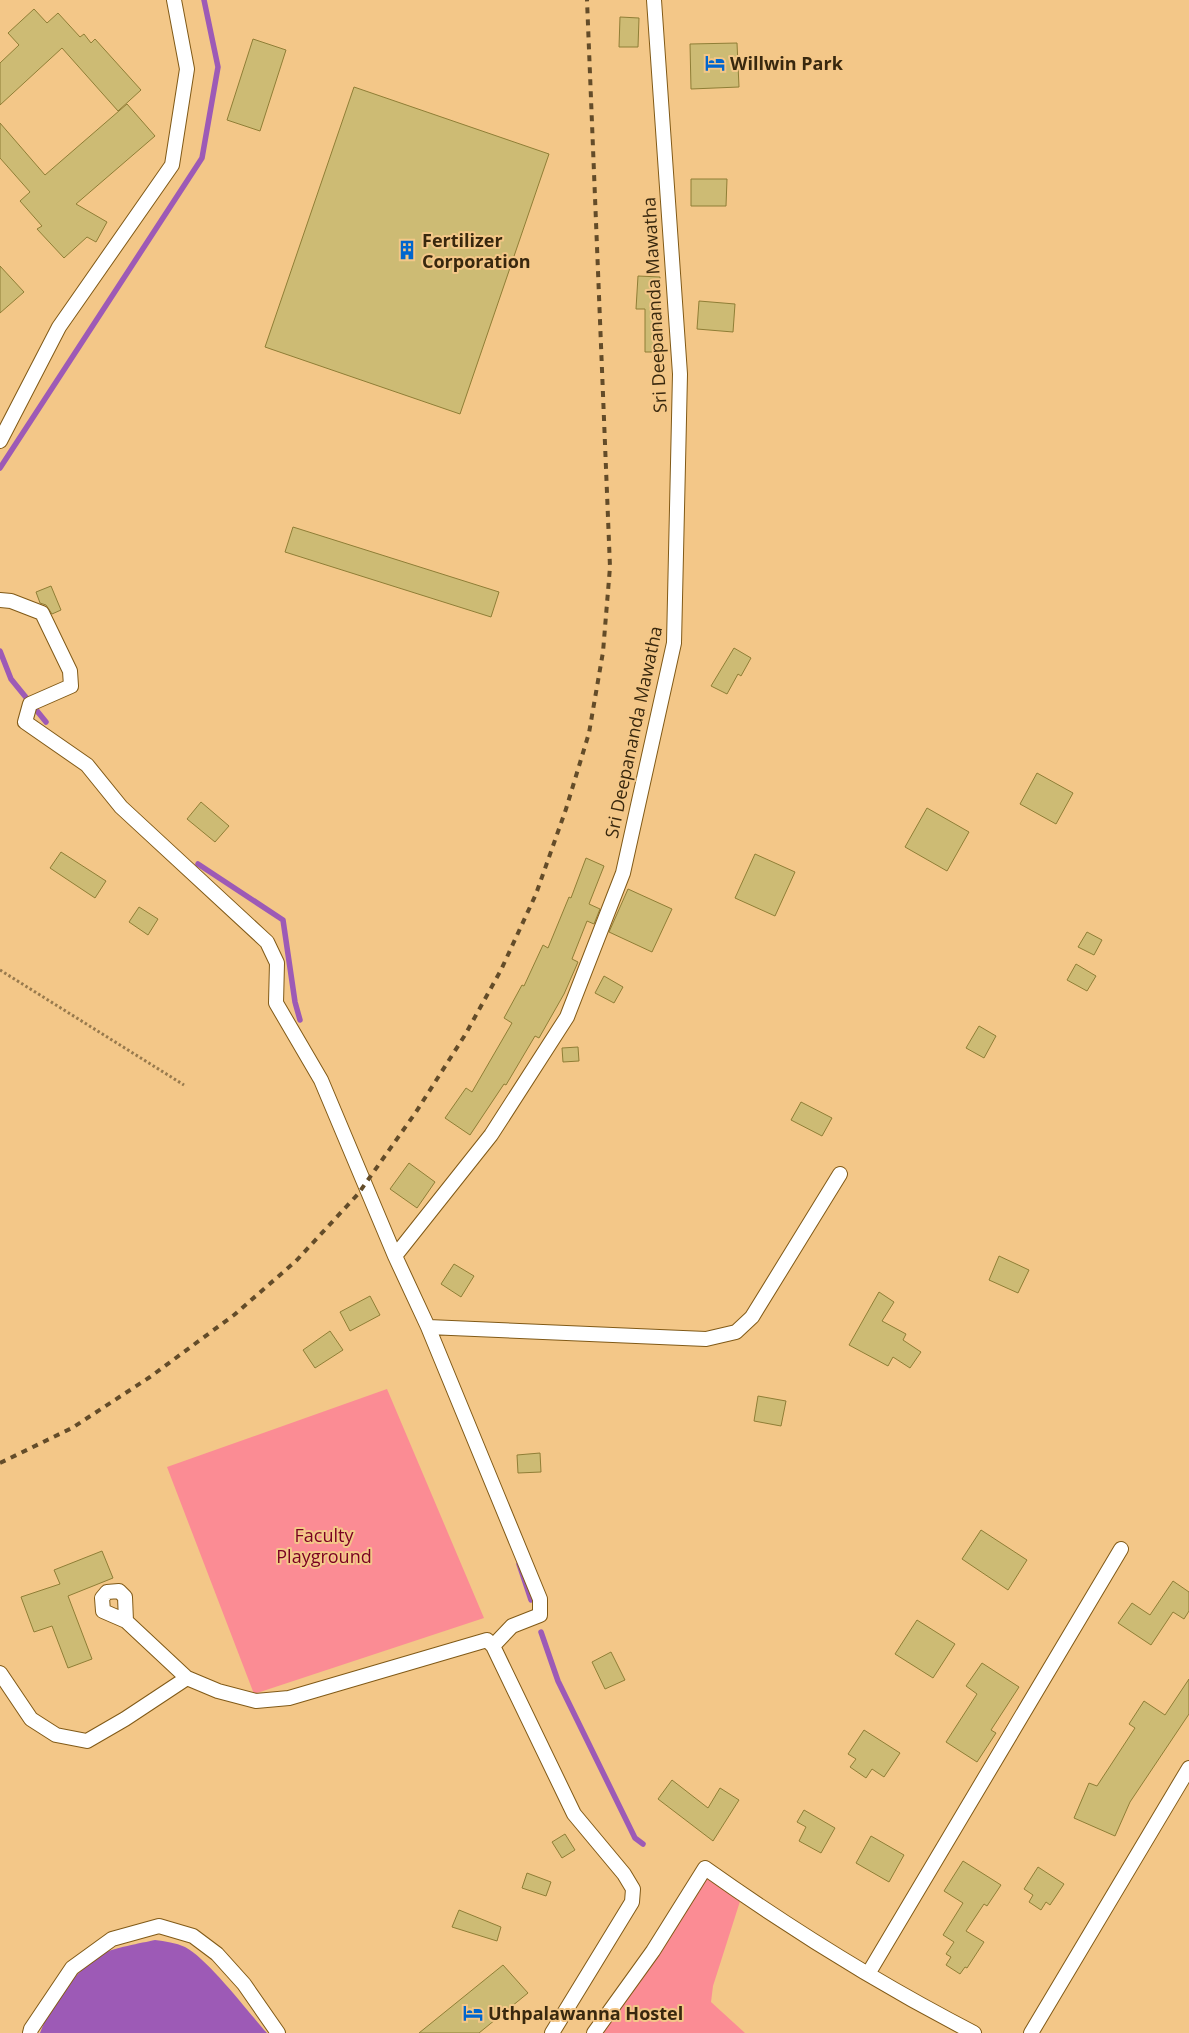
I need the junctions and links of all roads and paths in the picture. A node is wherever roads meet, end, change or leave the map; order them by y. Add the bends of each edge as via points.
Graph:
1 (174, 0) edge
2 (654, 0) edge
3 (0, 441) edge
4 (0, 600) edge
5 (0, 970) edge
6 (184, 1086) dead end
7 (840, 1174) dead end
8 (395, 1256) junction
9 (428, 1328) junction
10 (1121, 1549) dead end
11 (126, 1621) dead end
12 (493, 1646) junction
13 (0, 1673) edge
14 (187, 1678) junction
15 (1189, 1768) edge
16 (868, 1974) junction
17 (30, 2033) edge
18 (278, 2033) edge
19 (552, 2033) edge
20 (594, 2033) edge
21 (974, 2033) edge
22 (1031, 2033) edge

1 - 3 street via 187,69 172,166 59,327
2 - 8 street, Sri Deepananda Mawatha via 680,374 674,643 623,873 567,1018 491,1136
4 - 8 street via 42,613 70,671 71,686 36,701 25,722 87,765 121,807 267,942 277,964 276,1003 321,1080
5 - 6 path
7 - 9 street via 752,1317 736,1332 706,1339
8 - 9 street
9 - 12 street via 540,1599 540,1615 512,1626
10 - 16 street
11 - 14 street
12 - 14 street via 487,1640 289,1698 256,1701 218,1691
12 - 19 street via 574,1814 633,1889 632,1902
13 - 14 street via 31,1719 56,1735 87,1741
15 - 22 street
16 - 20 street via 705,1868 653,1950
16 - 21 street
17 - 18 street via 72,1968 112,1939 159,1926 193,1936 217,1954 244,1984

